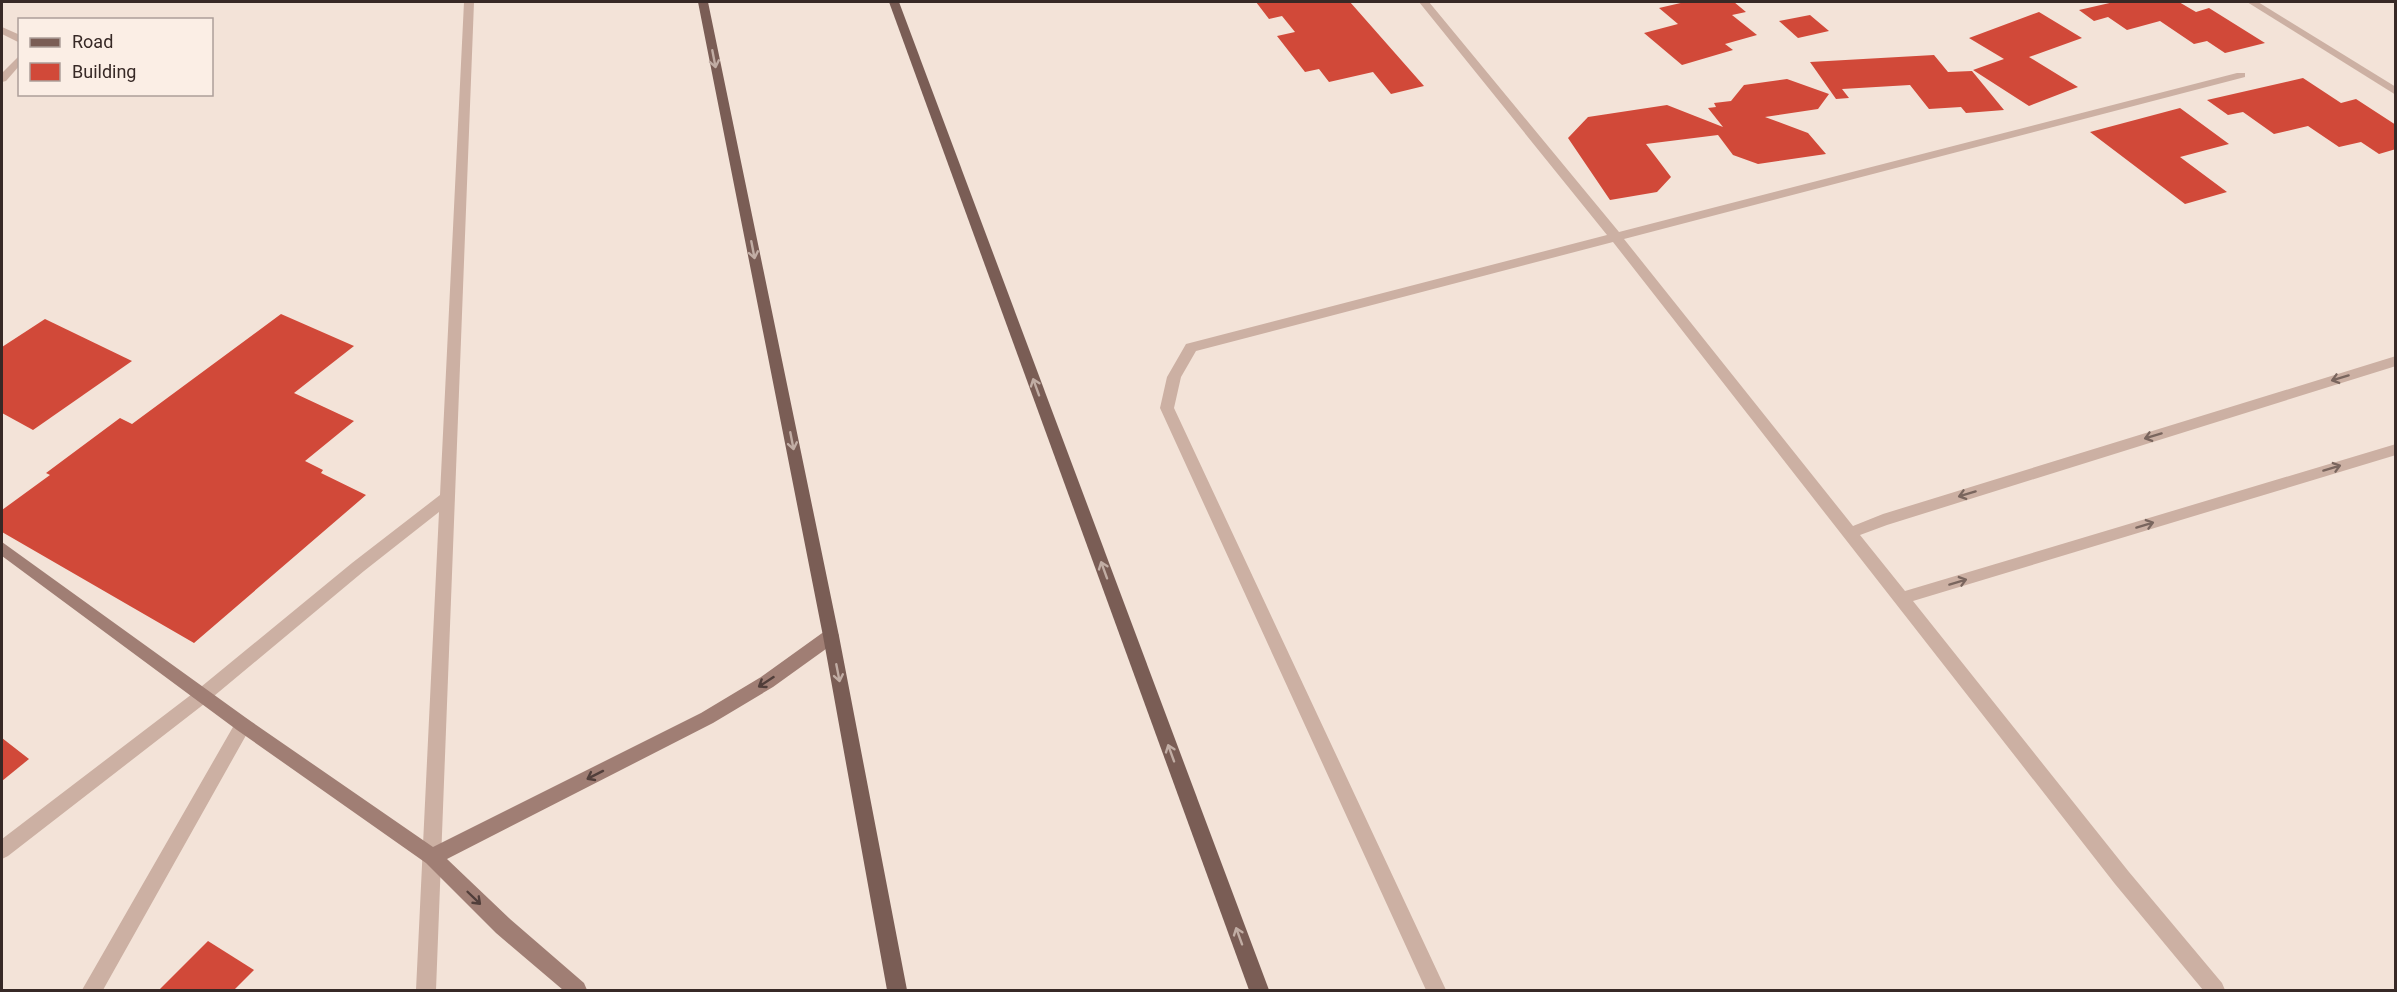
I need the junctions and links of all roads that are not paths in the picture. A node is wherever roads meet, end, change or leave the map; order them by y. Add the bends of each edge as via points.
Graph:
1 (469, 2) edge
2 (703, 2) edge
3 (894, 2) edge
4 (1424, 2) edge
5 (2252, 2) edge
6 (2, 30) edge
7 (18, 39) edge
8 (18, 60) edge
9 (2241, 75) dead end
10 (2, 79) edge
11 (2396, 92) edge
12 (1616, 237) junction
13 (2396, 361) edge
14 (2396, 449) edge
15 (447, 498) junction
16 (1850, 533) junction
17 (2, 548) edge
18 (1902, 598) junction
19 (831, 636) junction
20 (202, 696) junction
21 (243, 725) junction
22 (2, 850) edge
23 (432, 857) junction
24 (93, 990) edge
25 (426, 990) edge
26 (577, 990) edge
27 (897, 990) edge
28 (1259, 990) edge
29 (1436, 990) edge
30 (2215, 990) edge

1 - 15 street
2 -> 19 main road
28 -> 3 main road
4 - 12 street
5 - 11 street
6 - 7 street
8 - 10 street
9 - 12 street
12 - 16 street
12 - 29 street via 1191,347 1174,377 1167,408
13 -> 16 street
18 -> 14 street
15 - 20 street
15 - 23 street
16 - 18 street
17 - 20 street
18 - 30 street
19 -> 23 street via 767,682 707,718
19 -> 27 main road
20 - 21 street
20 - 22 street
21 - 23 street
21 - 24 street
23 - 25 street
23 -> 26 street

